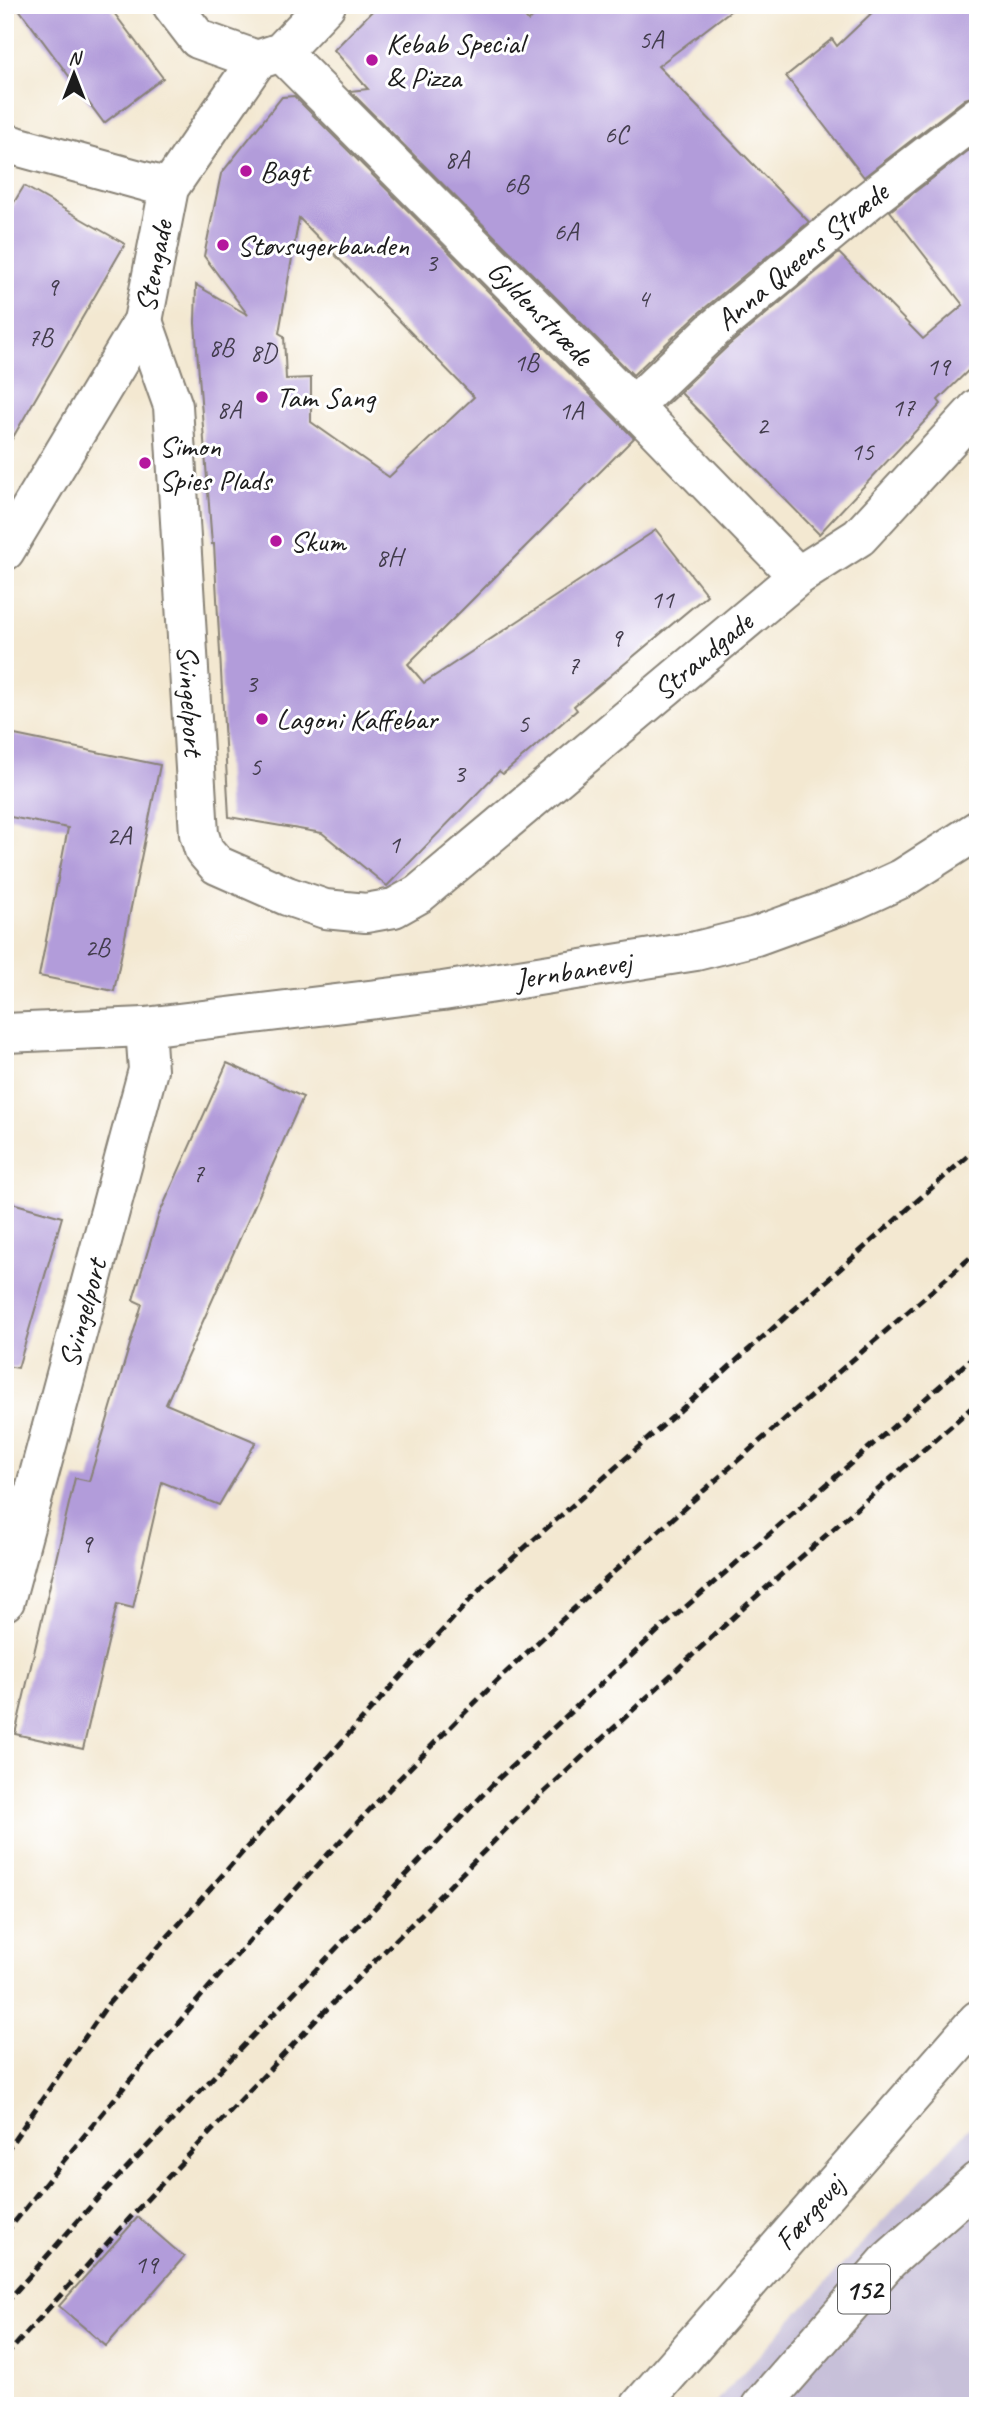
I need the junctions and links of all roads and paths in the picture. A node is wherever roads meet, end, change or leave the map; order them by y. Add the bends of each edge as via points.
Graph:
1 (172, 5) edge
2 (326, 5) edge
3 (269, 56) junction
4 (978, 116) edge
5 (5, 143) edge
6 (169, 188) junction
7 (143, 321) junction
8 (633, 406) junction
9 (978, 408) edge
10 (5, 551) edge
11 (798, 576) junction
12 (978, 830) edge
13 (419, 894) joint
14 (145, 1027) junction
15 (5, 1033) edge
16 (5, 1601) edge
17 (978, 2020) edge
18 (978, 2181) edge
19 (640, 2406) edge
20 (761, 2406) edge

1 - 3 street via 198,39
2 - 3 street, Stengade
3 - 6 street, Stengade
3 - 8 street, Gyldenstræde
4 - 8 street, Anna Queens Stræde via 715,329
5 - 6 street
6 - 7 street, Stengade
7 - 10 street, Stengade
7 - 13 street, Svingelport via 173,406 192,752 204,850 217,865 326,909 366,913 394,908
8 - 11 street, Gyldenstræde
9 - 11 street, Strandgade via 859,537
11 - 13 street, Strandgade
12 - 14 street, Jernbanevej via 903,878 855,900 756,936 696,951 443,991
14 - 15 street, Jernbanevej
14 - 16 street, Svingelport via 148,1070
17 - 19 street, Færgevej
18 - 20 street, 152 via 889,2260

